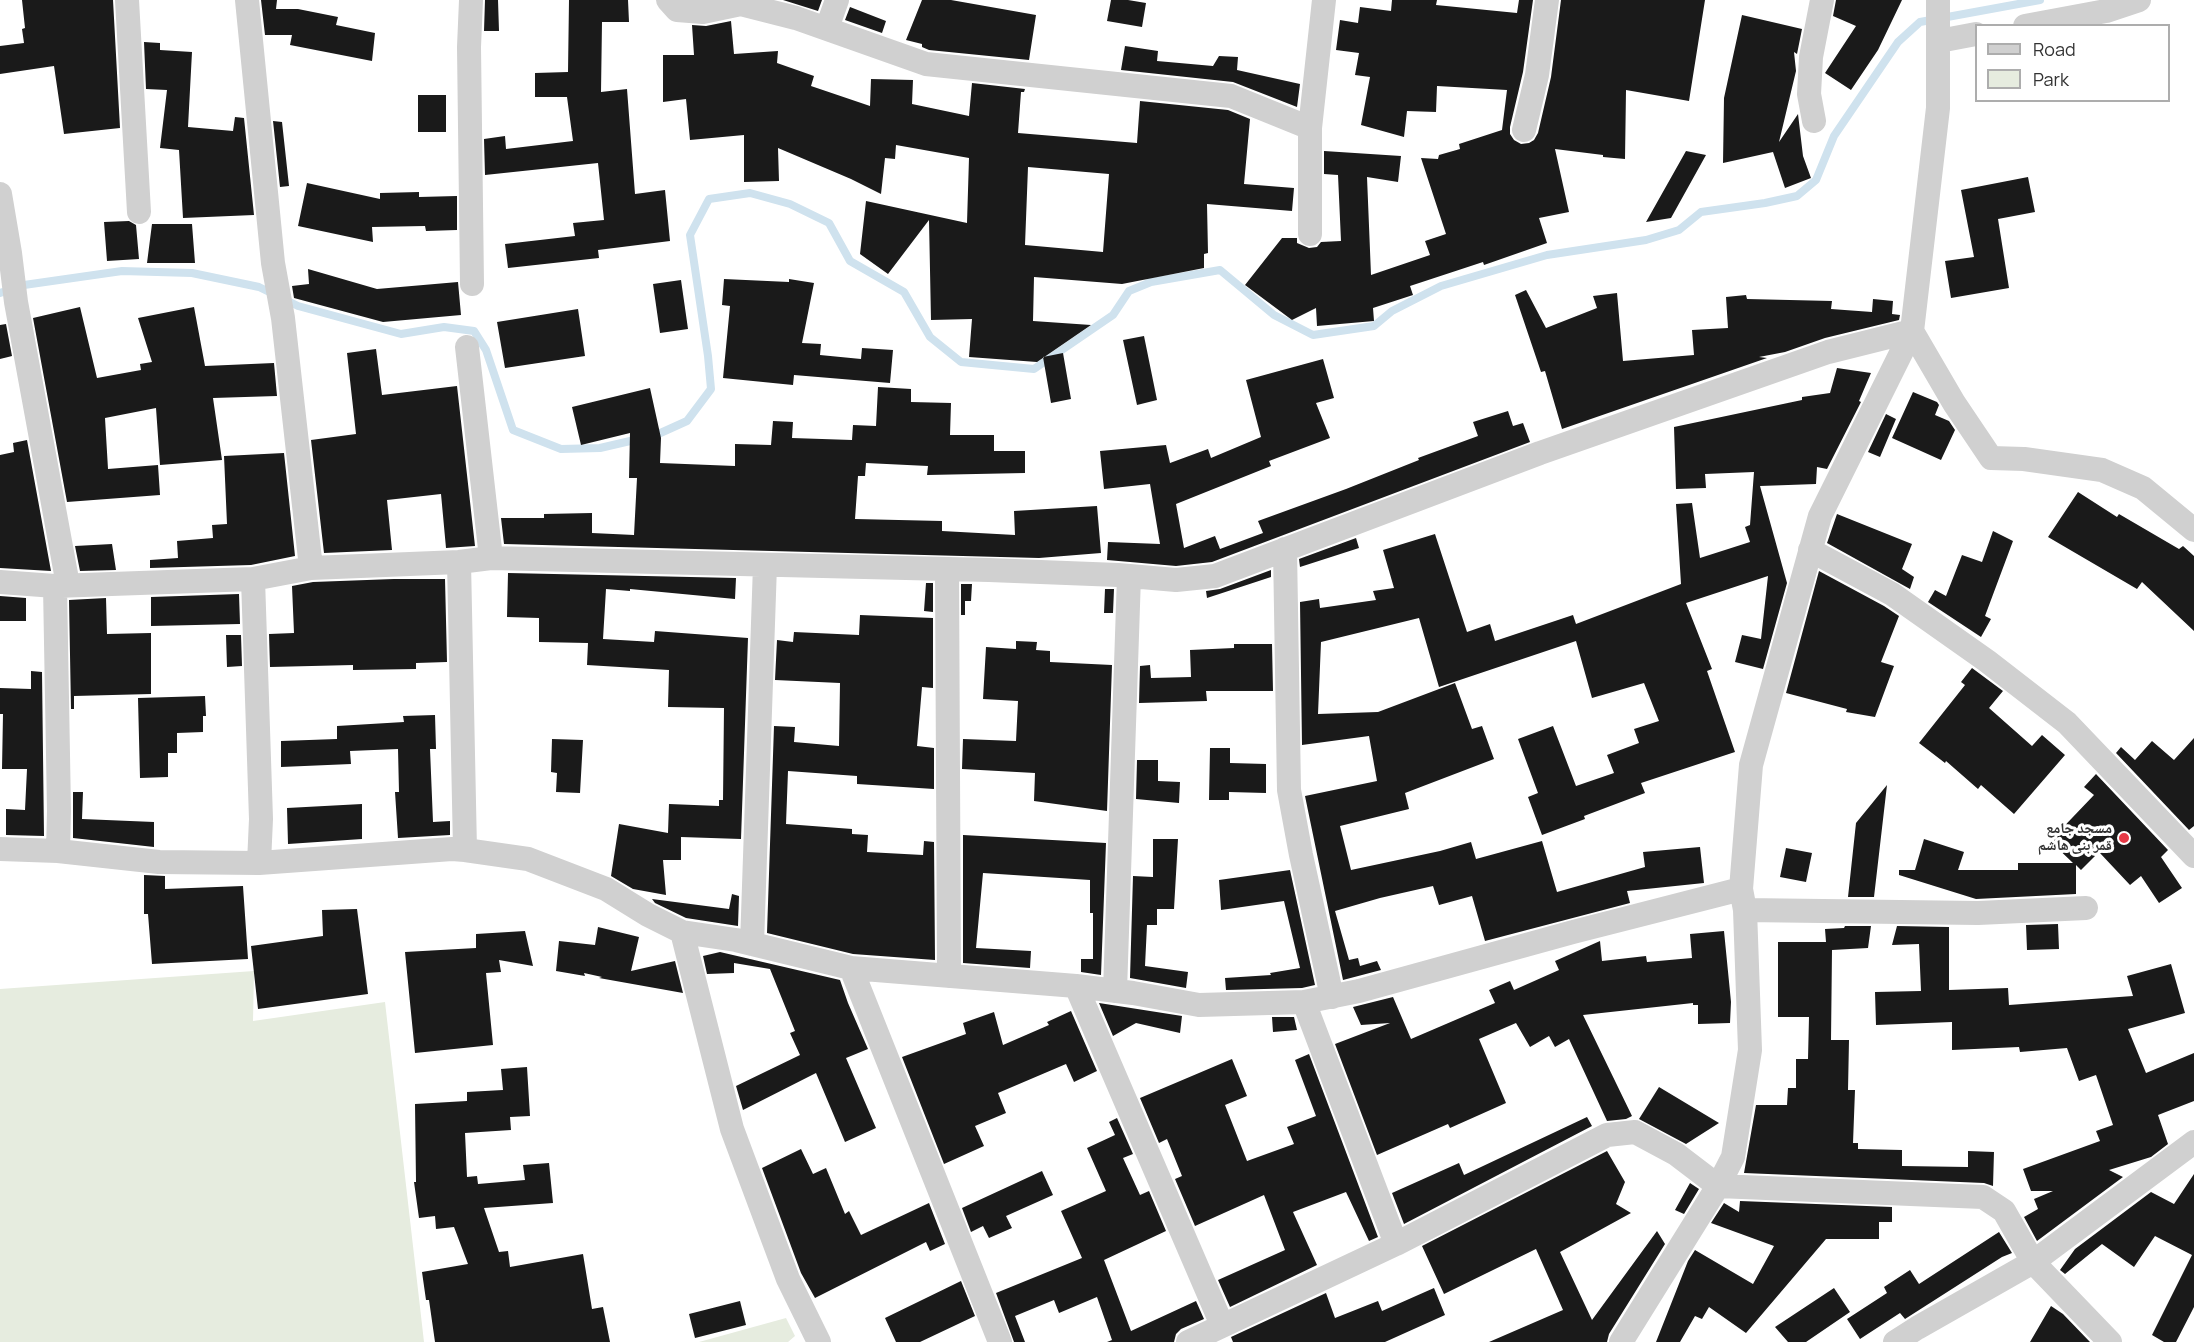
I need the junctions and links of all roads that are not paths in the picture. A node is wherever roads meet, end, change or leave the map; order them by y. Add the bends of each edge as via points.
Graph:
1 (127, 0) edge
2 (247, 0) edge
3 (471, 0) edge
4 (668, 0) edge
5 (837, 0) edge
6 (1324, 0) edge
7 (1547, 0) edge
8 (1822, 0) edge
9 (2139, 0) edge
10 (1937, 2) edge
11 (2036, 24) edge
12 (827, 28) junction
13 (1975, 34) edge
14 (1939, 35) junction
15 (1814, 121) dead end
16 (1310, 128) junction
17 (1524, 130) dead end
18 (0, 194) edge
19 (139, 212) dead end
20 (1310, 234) dead end
21 (472, 284) dead end
22 (1912, 331) junction
23 (467, 347) dead end
24 (2194, 530) edge
25 (1285, 549) junction
26 (1810, 550) junction
27 (491, 558) junction
28 (459, 562) junction
29 (765, 565) junction
30 (311, 568) junction
31 (947, 569) junction
32 (1129, 576) junction
33 (253, 579) junction
34 (0, 582) edge
35 (62, 586) junction
36 (0, 849) edge
37 (465, 850) junction
38 (58, 851) junction
39 (2194, 856) edge
40 (259, 863) junction
41 (1743, 899) junction
42 (2086, 908) dead end
43 (682, 932) junction
44 (752, 944) junction
45 (851, 968) junction
46 (949, 976) junction
47 (1076, 986) junction
48 (1115, 990) junction
49 (1332, 997) junction
50 (1304, 1002) junction
51 (2194, 1142) edge
52 (1718, 1186) junction
53 (1396, 1244) junction
54 (2032, 1262) junction
55 (1222, 1325) junction
56 (819, 1342) edge
57 (1000, 1342) edge
58 (1188, 1342) edge
59 (1622, 1342) edge
60 (1895, 1342) edge
61 (2110, 1342) edge

1 - 19 street
2 - 30 street via 273,263 283,318
3 - 21 street
4 - 12 street via 677,10 703,12 741,4
5 - 12 street
6 - 16 street
7 - 17 street via 1537,75
8 - 15 street via 1810,66 1809,94
9 - 11 street via 2106,11
10 - 14 street
12 - 16 street via 926,64 1231,96
13 - 14 street
14 - 22 street via 1938,108
16 - 20 street
18 - 35 street
22 - 24 street via 1991,458 2102,470 2143,488
22 - 25 street via 1828,352 1540,453
22 - 26 street via 1820,516
23 - 27 street
25 - 32 street via 1215,576 1176,580
25 - 49 street via 1289,790
26 - 39 street via 1892,594 2067,723
26 - 41 street via 1751,765
27 - 28 street
27 - 29 street
28 - 30 street
28 - 37 street
29 - 31 street
29 - 44 street
30 - 33 street
31 - 32 street
31 - 46 street
32 - 48 street
33 - 35 street
33 - 40 street
34 - 35 street
35 - 38 street
36 - 38 street
37 - 40 street
37 - 43 street via 528,860 606,888
38 - 40 street via 159,862
41 - 42 street via 1978,913
41 - 49 street
41 - 52 street via 1750,1050 1734,1157
43 - 44 street
43 - 56 street via 732,1129 788,1279
44 - 45 street
45 - 46 street
45 - 57 street
46 - 47 street
47 - 48 street
47 - 55 street
48 - 50 street via 1199,1005
49 - 50 street
50 - 53 street
51 - 54 street
52 - 53 street via 1676,1154 1635,1132 1607,1135
52 - 54 street via 1983,1197 2004,1211
52 - 59 street
53 - 55 street
54 - 60 street
54 - 61 street
55 - 58 street

